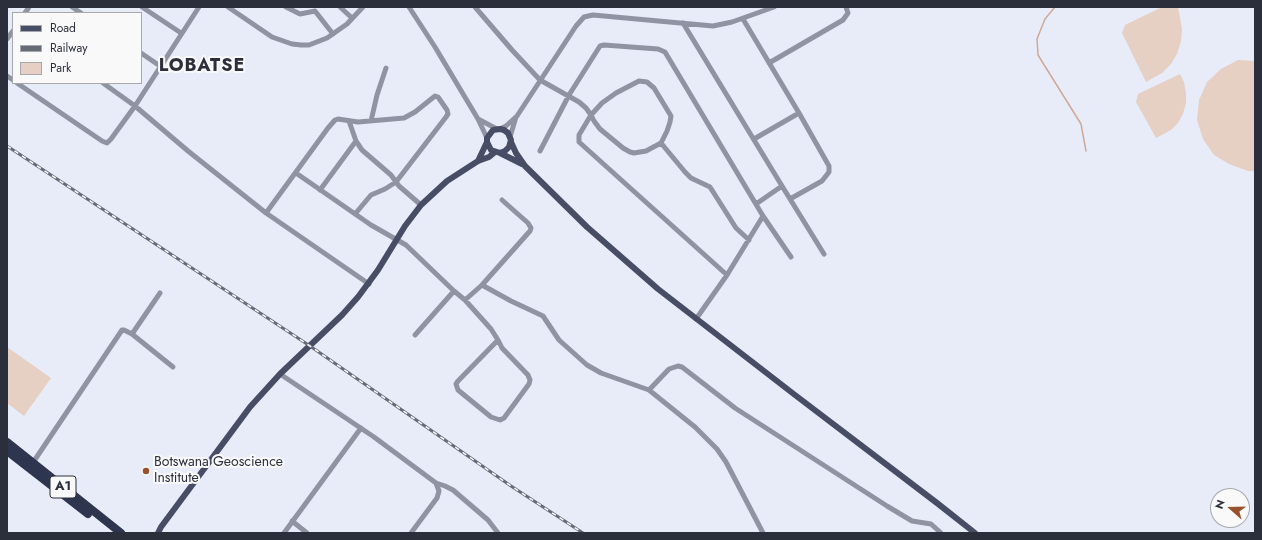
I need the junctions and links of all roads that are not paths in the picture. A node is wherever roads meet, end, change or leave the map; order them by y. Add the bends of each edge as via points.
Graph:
1 (142, 7) edge
2 (199, 7) edge
3 (228, 7) edge
4 (286, 7) edge
5 (340, 7) edge
6 (363, 7) edge
7 (409, 7) edge
8 (475, 7) edge
9 (774, 7) edge
10 (846, 7) edge
11 (352, 18) junction
12 (743, 19) junction
13 (683, 23) junction
14 (181, 33) junction
15 (333, 34) junction
16 (142, 54) edge
17 (769, 63) junction
18 (160, 66) junction
19 (386, 68) dead end
20 (540, 80) junction
21 (18, 84) edge
22 (104, 84) edge
23 (569, 95) junction
24 (135, 106) junction
25 (799, 113) junction
26 (591, 114) junction
27 (517, 116) junction
28 (478, 119) junction
29 (371, 121) junction
30 (349, 122) junction
31 (499, 129) junction
32 (487, 140) junction
33 (510, 140) junction
34 (754, 140) junction
35 (356, 141) junction
36 (662, 143) junction
37 (540, 151) dead end
38 (497, 152) junction
39 (478, 161) junction
40 (525, 166) junction
41 (296, 173) junction
42 (396, 182) junction
43 (782, 186) junction
44 (320, 190) junction
45 (790, 199) junction
46 (502, 200) dead end
47 (756, 204) junction
48 (421, 205) junction
49 (266, 213) junction
50 (355, 214) junction
51 (763, 216) junction
52 (397, 240) junction
53 (749, 240) junction
54 (824, 254) dead end
55 (791, 257) dead end
56 (727, 275) junction
57 (369, 284) junction
58 (482, 284) junction
59 (454, 291) junction
60 (160, 293) dead end
61 (465, 300) junction
62 (696, 319) junction
63 (132, 334) junction
64 (415, 335) dead end
65 (498, 340) junction
66 (173, 367) dead end
67 (280, 374) junction
68 (649, 390) junction
69 (361, 428) junction
70 (7, 442) edge
71 (7, 451) edge
72 (31, 466) junction
73 (436, 484) junction
74 (292, 521) junction
75 (161, 527) junction
76 (113, 533) edge
77 (121, 533) edge
78 (153, 533) edge
79 (158, 533) edge
80 (284, 533) edge
81 (307, 533) edge
82 (411, 533) edge
83 (498, 533) edge
84 (763, 533) edge
85 (941, 533) edge
86 (975, 533) edge

1 - 14 street
2 - 14 street
3 - 15 street via 272,37 292,44 309,45
4 - 15 street via 300,14 314,11
5 - 11 street
6 - 11 street
7 - 28 street
8 - 20 street
9 - 12 street
10 - 17 street via 848,13 843,20
11 - 15 street
12 - 13 street via 713,26
12 - 17 street
13 - 20 street via 593,15 584,17
13 - 34 street
14 - 18 street
16 - 18 street
17 - 25 street
18 - 24 street
19 - 29 street
20 - 23 street
20 - 27 street
21 - 24 street via 107,143
22 - 24 street
23 - 26 street
23 - 37 street
23 - 47 street via 600,46 663,50
24 - 49 street
25 - 34 street
25 - 45 street via 829,169 822,181
26 - 36 street via 600,129 630,152 646,151
26 - 36 street via 635,82 647,82 654,88 671,116
26 - 56 street via 579,135 581,145
27 - 31 street
27 - 33 street
28 - 31 street
28 - 32 street
29 - 30 street
29 - 42 street via 392,120 410,115 437,96 447,110 446,117
30 - 35 street
30 - 41 street via 338,120 332,123
31 - 32 main road via 493,130
31 - 33 main road via 508,133
32 - 38 main road via 488,146
32 - 39 main road
33 - 38 main road via 505,151
33 - 40 main road
34 - 43 street
35 - 42 street
35 - 44 street
36 - 53 street via 691,178 710,187 733,224
38 - 39 main road
38 - 40 main road
39 - 48 main road via 435,190
40 - 62 main road via 616,253
41 - 44 street
41 - 49 street
42 - 48 street
42 - 50 street via 371,195
43 - 45 street
43 - 47 street
44 - 50 street
45 - 54 street
46 - 58 street via 531,228 528,235
47 - 51 street
48 - 52 main road
49 - 57 street
50 - 52 street
51 - 53 street
51 - 55 street
52 - 57 main road
52 - 59 street via 410,248
53 - 56 street
56 - 62 street
57 - 67 main road via 342,315
58 - 61 street
58 - 68 street via 510,301 543,316 559,340 588,365 601,373
59 - 61 street
59 - 64 street
60 - 63 street
61 - 65 street
62 - 86 main road
63 - 66 street
63 - 72 street via 124,330 121,332
65 - 65 street via 456,384 458,390 491,417 500,420 530,380 503,350
67 - 69 street
67 - 75 main road via 250,407
68 - 84 street via 695,427 717,449
68 - 85 street via 669,369 682,367 735,408 881,502 912,521 931,524
69 - 73 street
69 - 74 street
70 - 72 highway, A1
71 - 72 highway, A1
72 - 76 highway, A1
72 - 77 highway, A1
73 - 82 street via 439,491 437,498
73 - 83 street via 452,490 488,520
74 - 80 street
74 - 81 street
75 - 78 main road
75 - 79 main road

